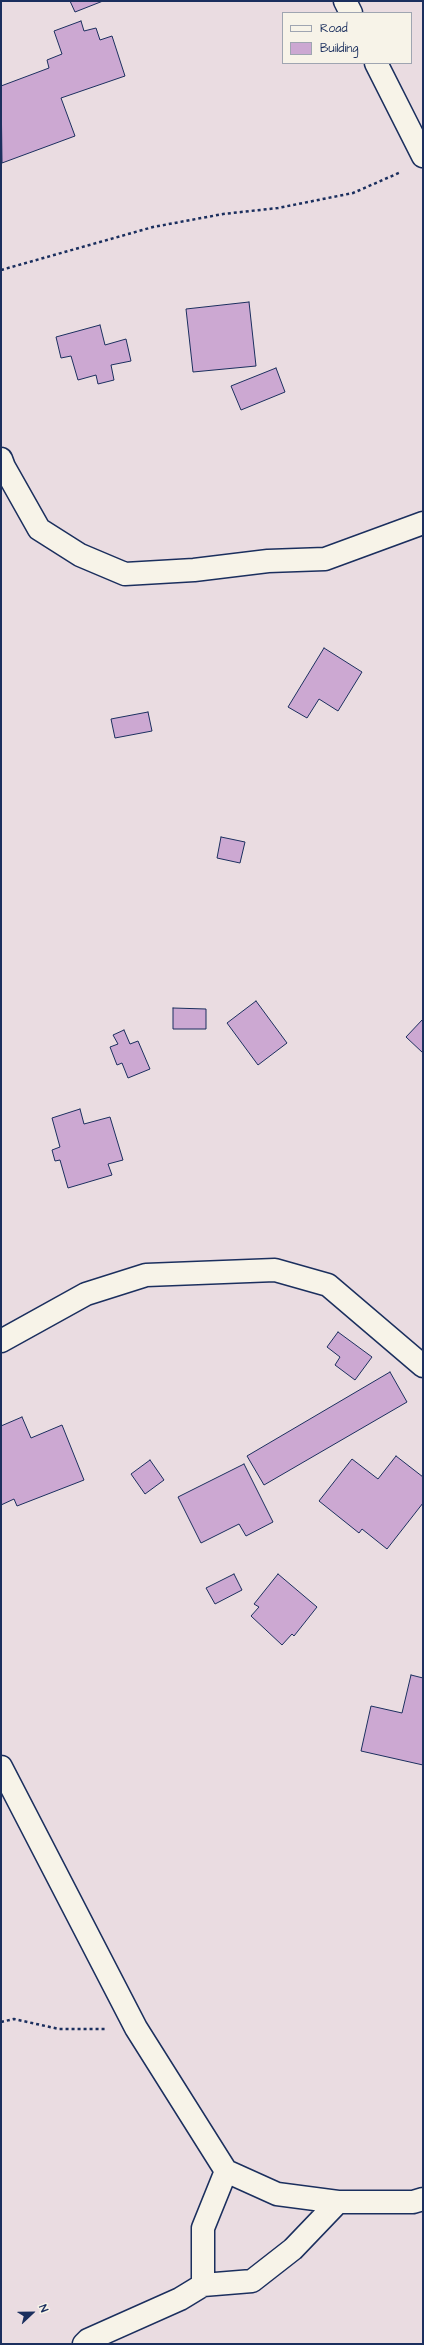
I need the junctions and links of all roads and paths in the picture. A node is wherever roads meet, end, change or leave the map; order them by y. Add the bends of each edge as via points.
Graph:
1 (345, 1) edge
2 (350, 12) edge
3 (377, 64) edge
4 (423, 156) edge
5 (402, 171) dead end
6 (1, 270) edge
7 (1, 459) edge
8 (423, 523) edge
9 (1, 1341) edge
10 (423, 1366) edge
11 (1, 1767) edge
12 (1, 2022) edge
13 (136, 2028) junction
14 (226, 2171) junction
15 (423, 2199) edge
16 (338, 2202) junction
17 (203, 2285) junction
18 (84, 2344) edge

1 - 2 street
3 - 4 street
5 - 6 path via 353,193 278,208 223,214 153,227
7 - 8 street via 39,529 80,555 125,574 194,570 268,561 325,559
9 - 10 street via 86,1294 146,1275 275,1270 328,1285
11 - 13 street
12 - 13 path via 14,2019 59,2029
13 - 14 street
14 - 16 street via 277,2194
14 - 17 street via 203,2228
15 - 16 street via 413,2202
16 - 17 street via 293,2249 252,2281
17 - 18 street via 180,2299

